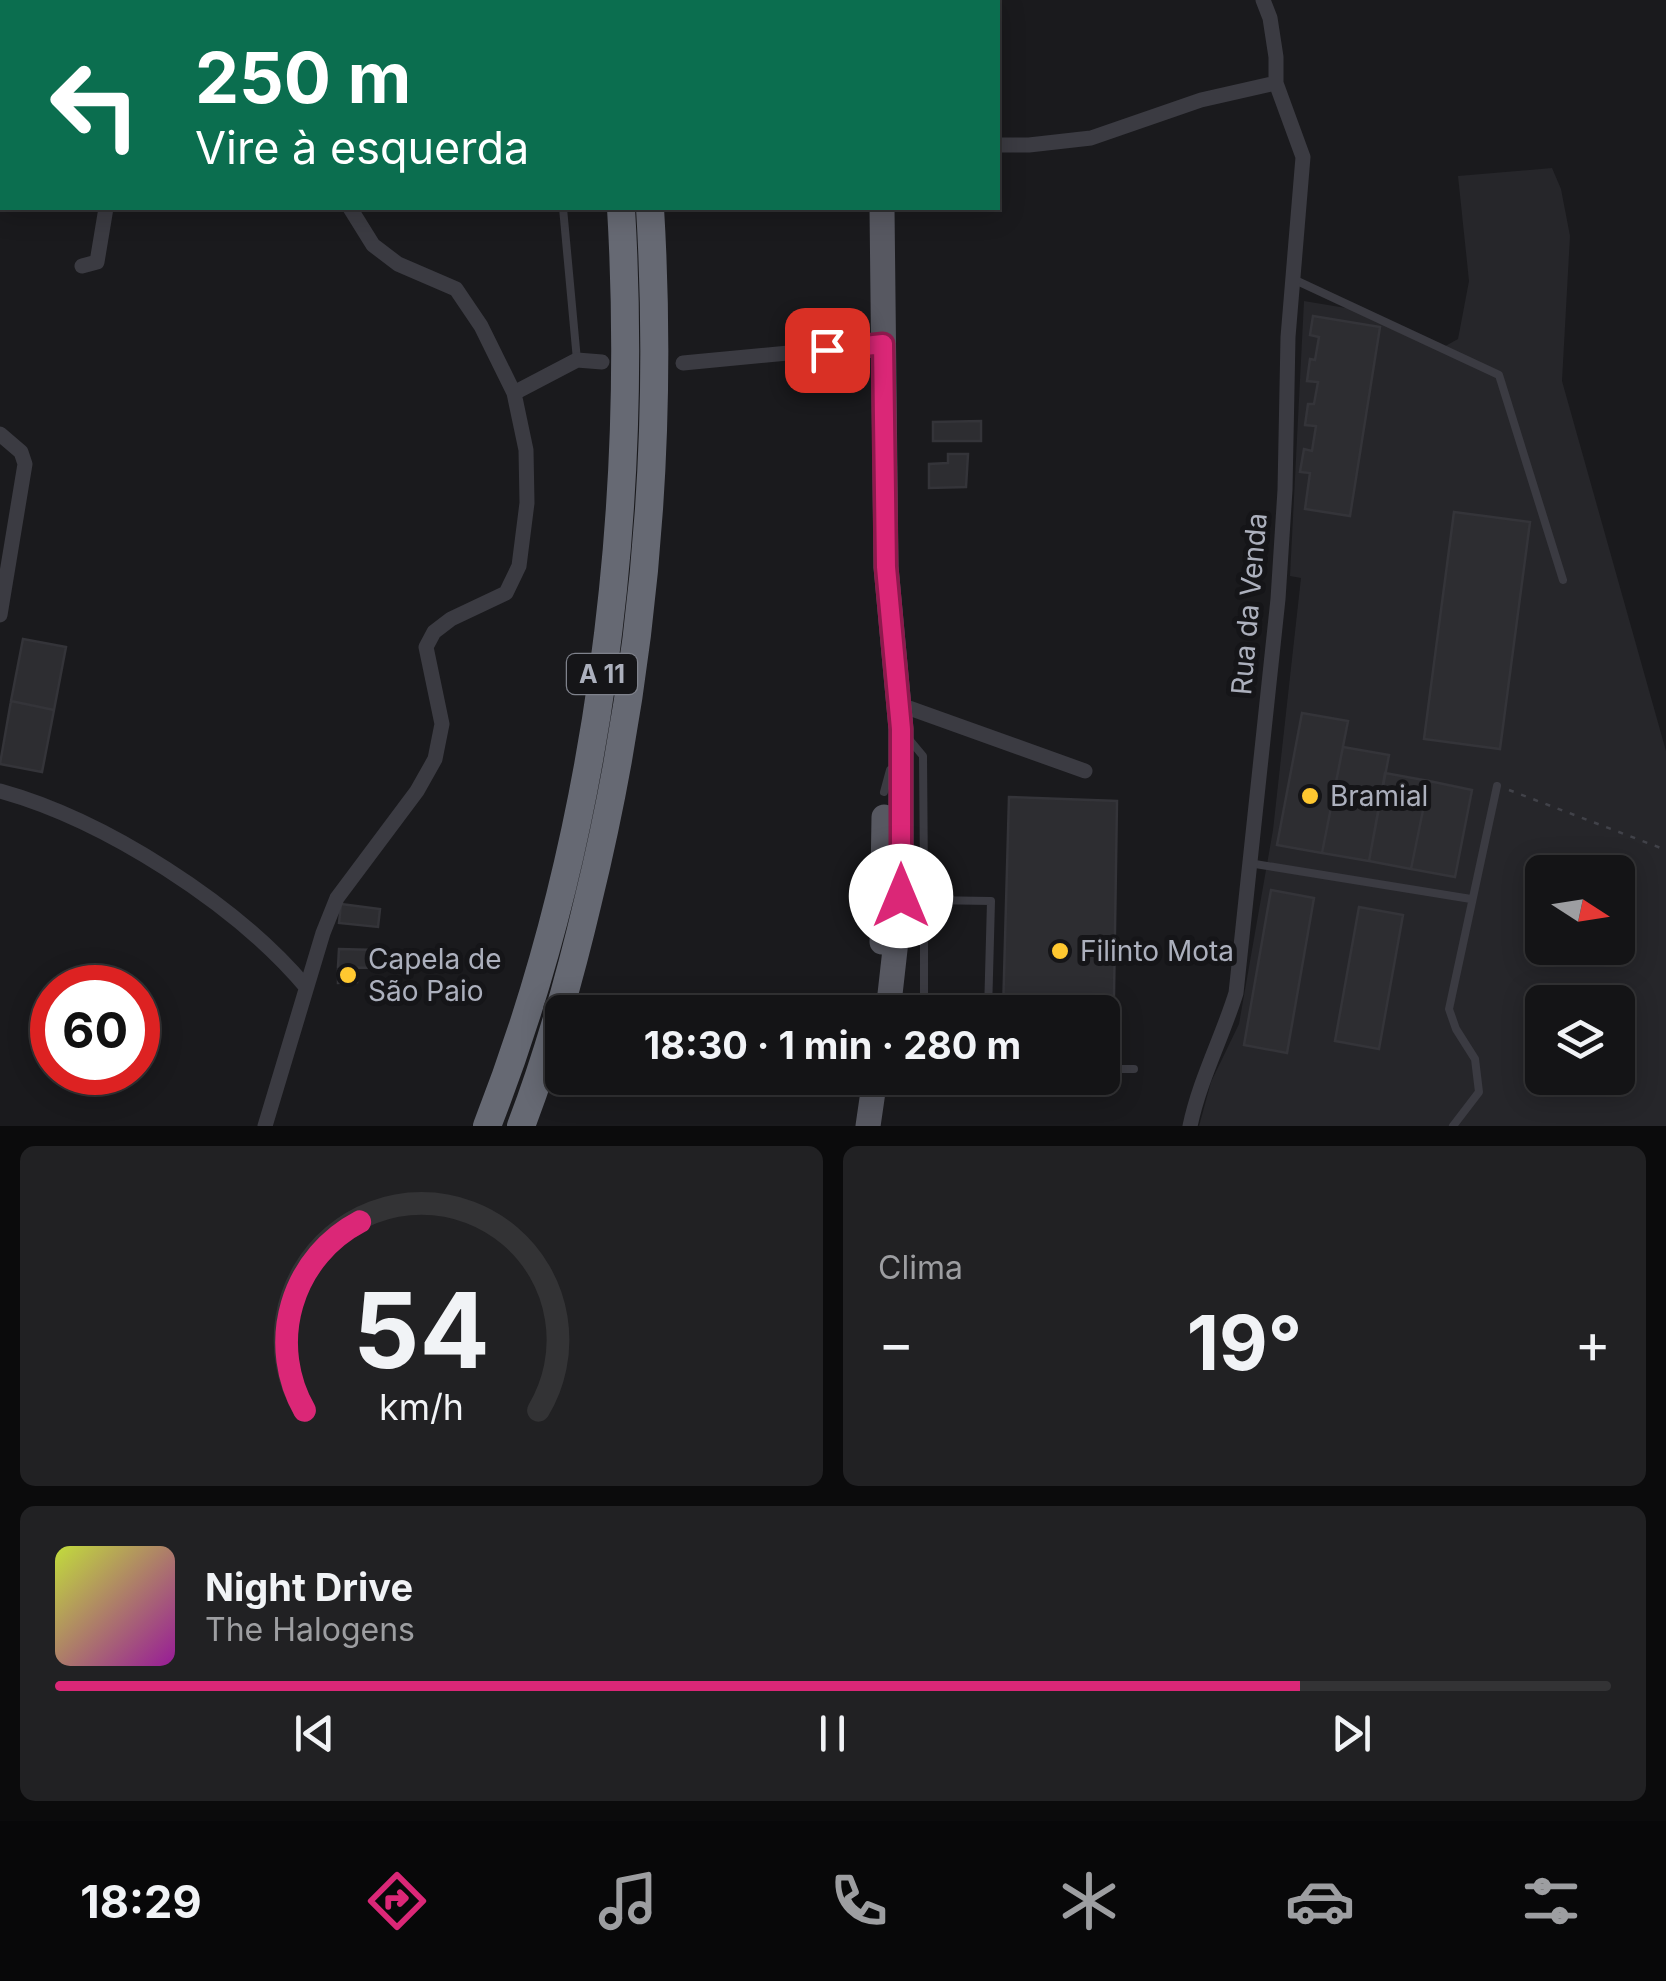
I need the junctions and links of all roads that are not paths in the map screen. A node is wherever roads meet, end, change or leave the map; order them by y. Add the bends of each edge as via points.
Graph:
1 (1264, 0) edge
2 (1276, 83) junction
3 (1000, 145) edge
4 (106, 210) edge
5 (351, 210) edge
6 (563, 210) edge
7 (621, 210) edge
8 (650, 210) edge
9 (882, 210) edge
10 (82, 266) dead end
11 (1293, 279) junction
12 (883, 344) junction
13 (577, 360) junction
14 (602, 362) dead end
15 (683, 363) dead end
16 (514, 393) junction
17 (0, 434) edge
18 (886, 567) junction
19 (1564, 580) dead end
20 (0, 615) edge
21 (904, 734) junction
22 (1084, 772) dead end
23 (1497, 786) road end
24 (0, 791) edge
25 (884, 792) junction
26 (884, 824) junction
27 (1249, 863) junction
28 (924, 878) junction
29 (914, 898) junction
30 (1471, 899) junction
31 (306, 986) junction
32 (879, 995) edge
33 (892, 995) edge
34 (923, 995) edge
35 (988, 995) edge
36 (1120, 1069) edge
37 (1134, 1069) dead end
38 (873, 1095) edge
39 (265, 1126) edge
40 (487, 1126) edge
41 (521, 1126) edge
42 (868, 1126) edge
43 (1190, 1126) edge
44 (1454, 1126) edge

1 - 2 street, Rua da Venda
2 - 3 street via 1090,138
2 - 11 street, Rua da Venda via 1303,157
4 - 10 street via 98,262
5 - 16 street via 385,255 456,289
6 - 13 lane
7 - 40 highway, A 11 via 625,391 599,700 540,970
8 - 41 highway, A 11 via 650,529 629,707 568,986
9 - 12 main road
11 - 19 lane via 1499,375
11 - 27 street, Rua da Venda via 1278,599
12 - 15 street
12 - 18 main road
13 - 14 street
13 - 16 street
16 - 31 street via 526,450 519,566 506,593 451,620 426,647 442,724 435,759 337,898
17 - 20 street via 25,464
18 - 21 main road
18 - 25 main road
21 - 22 street
21 - 25 lane
21 - 28 lane via 922,756
21 - 29 main road
23 - 30 lane
24 - 31 street via 59,810 188,885 275,950
25 - 26 main road
26 - 29 lane via 891,879
26 - 32 main road
27 - 30 lane
27 - 43 street, Rua da Venda via 1236,993
28 - 29 lane
28 - 29 lane
29 - 33 main road
29 - 34 lane
29 - 35 lane via 991,901
30 - 44 lane via 1448,1010 1475,1059 1479,1092
31 - 39 street
36 - 37 lane
38 - 42 main road

